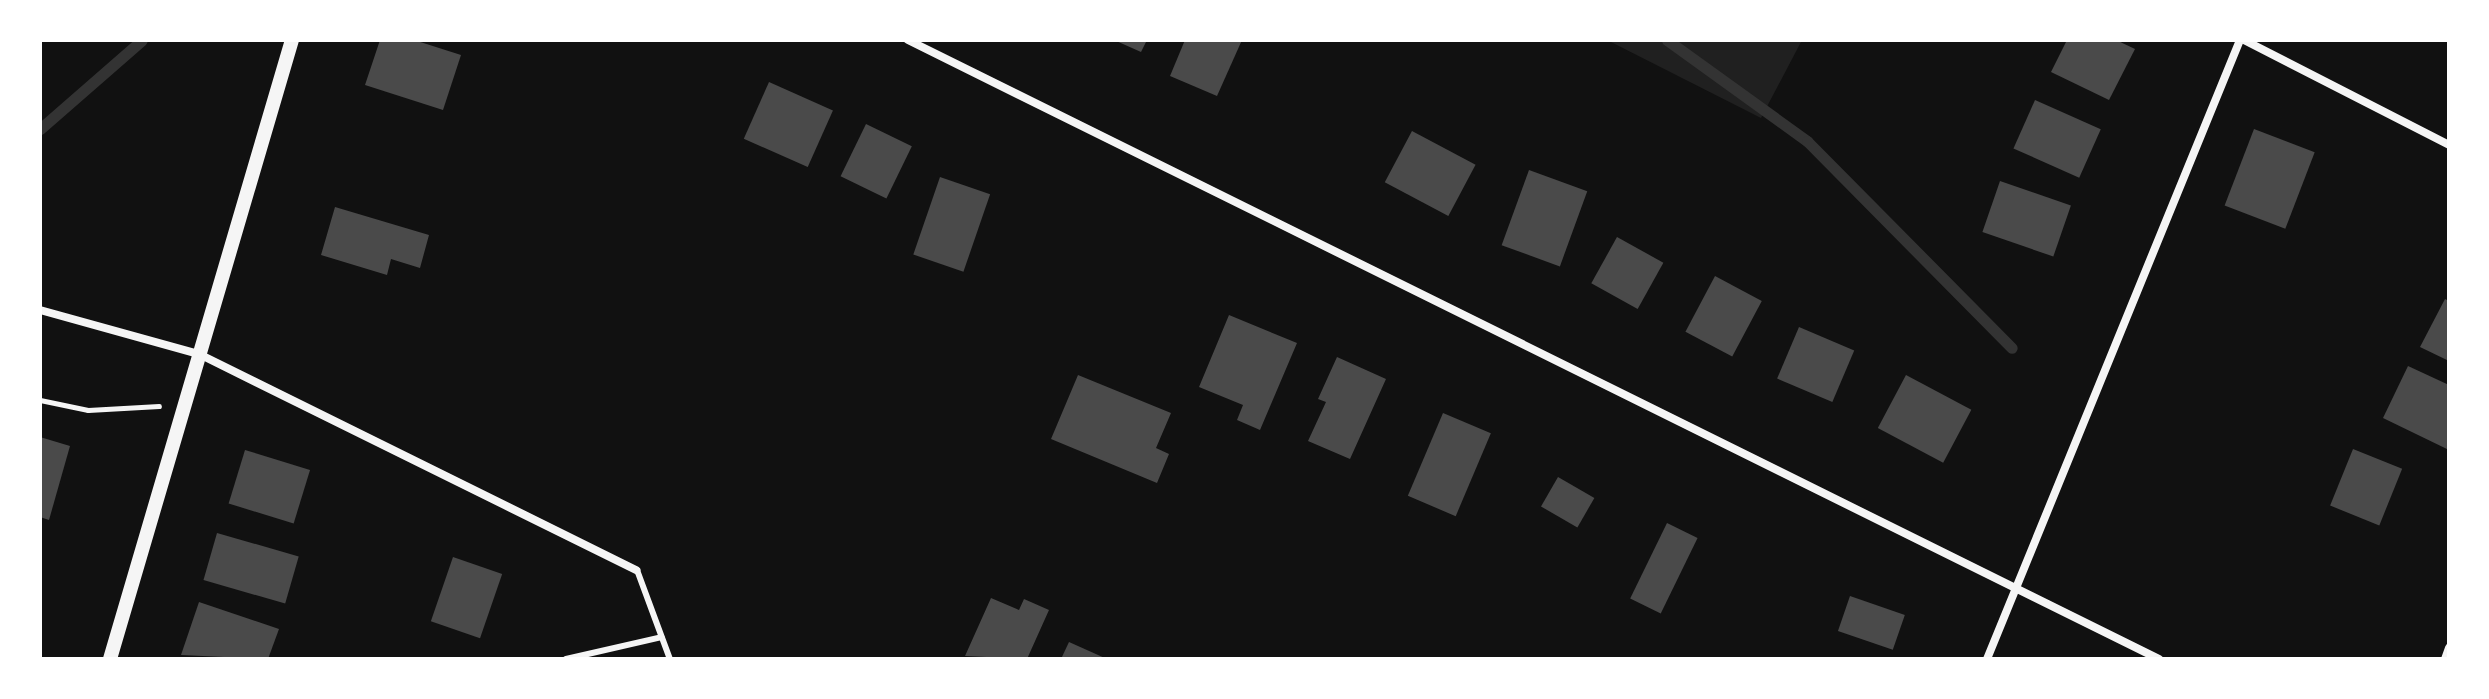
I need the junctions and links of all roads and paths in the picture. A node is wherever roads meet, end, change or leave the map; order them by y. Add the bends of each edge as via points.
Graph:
1 (292, 40) edge
2 (908, 40) edge
3 (2242, 40) edge
4 (2449, 145) edge
5 (40, 310) edge
6 (199, 354) junction
7 (40, 400) edge
8 (184, 404) junction
9 (637, 570) joint
10 (2016, 589) junction
11 (662, 637) junction
12 (2449, 648) edge
13 (110, 659) edge
14 (566, 659) edge
15 (670, 659) edge
16 (1987, 659) edge
17 (2159, 659) edge
18 (2445, 659) edge

1 - 6 street
2 - 10 street
3 - 4 street
3 - 10 street
5 - 6 street
6 - 8 street
6 - 9 street
7 - 8 path via 88,410
8 - 13 street
9 - 11 lane
10 - 16 street
10 - 17 street
11 - 14 lane
11 - 15 lane
12 - 18 street

